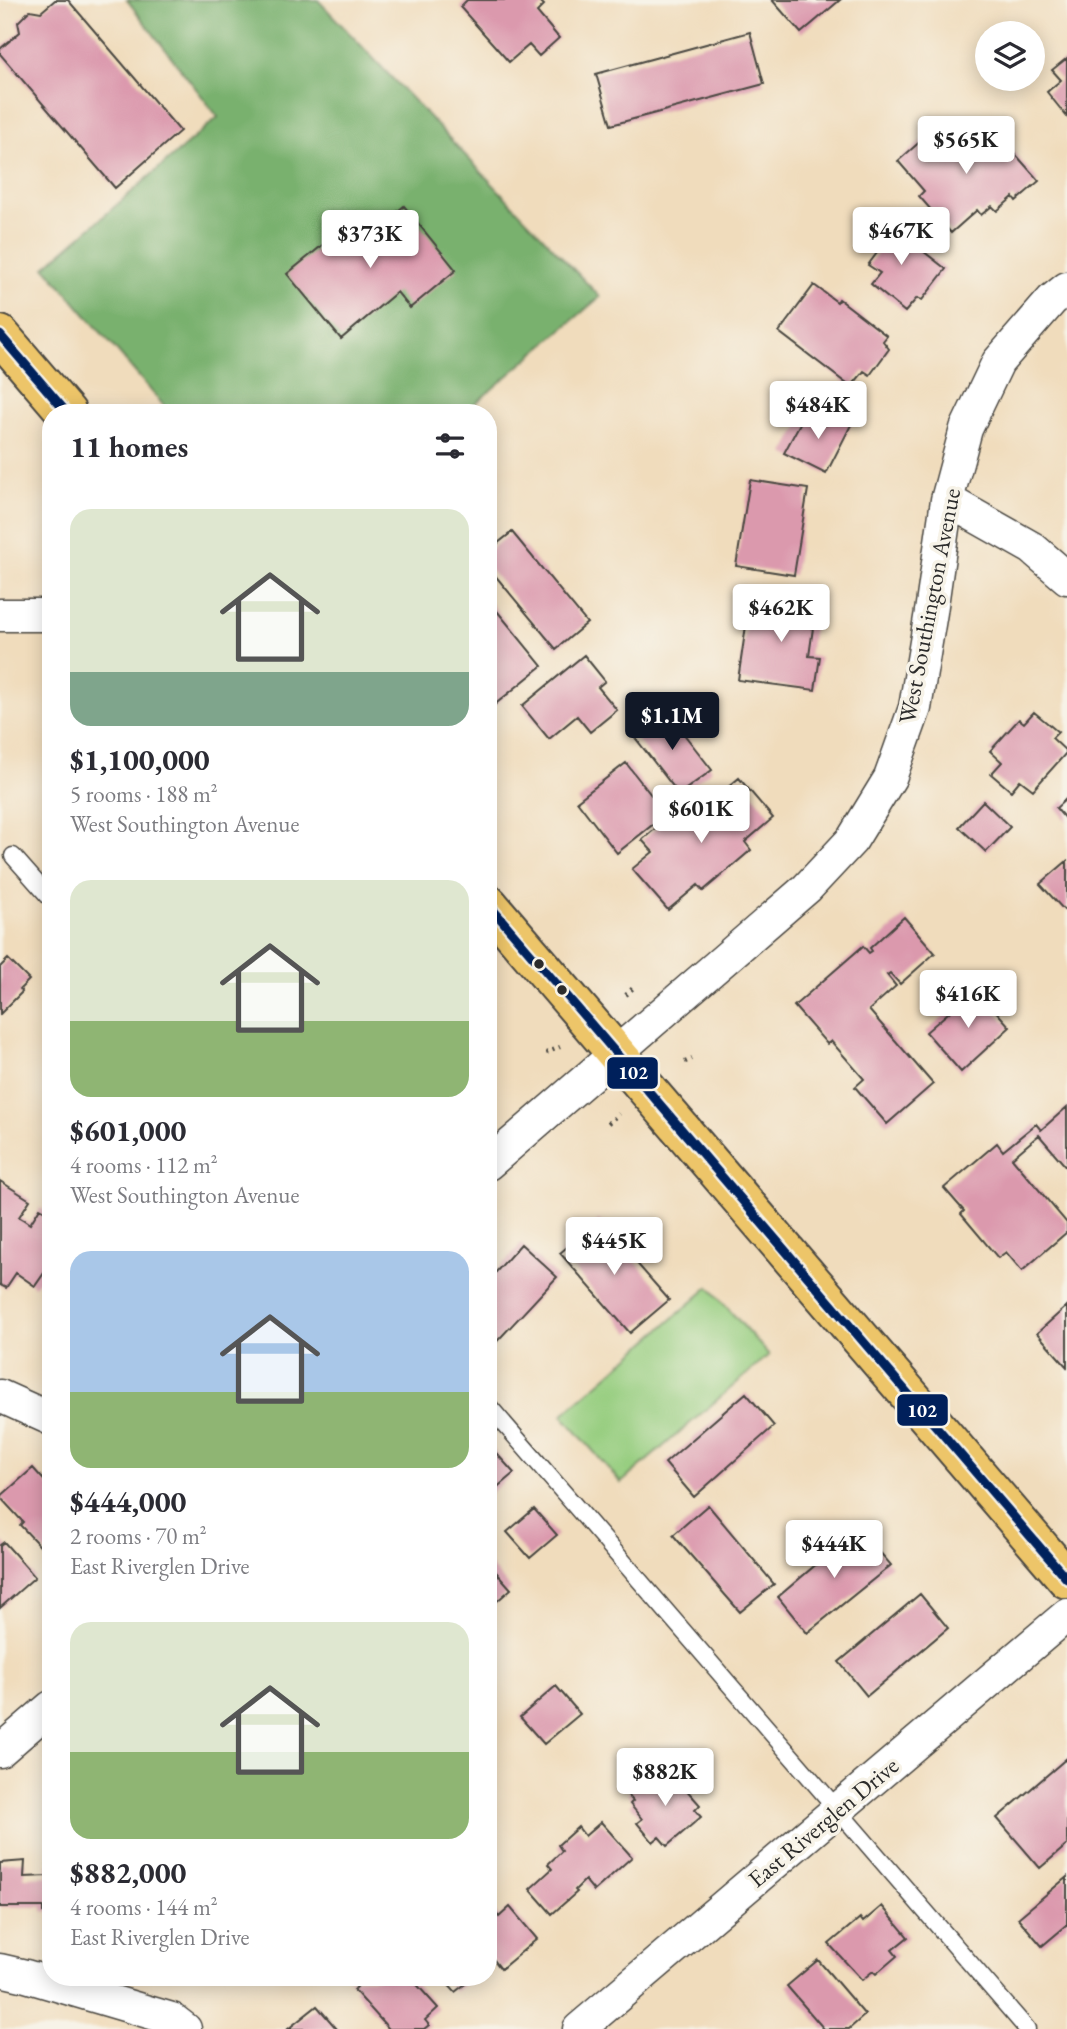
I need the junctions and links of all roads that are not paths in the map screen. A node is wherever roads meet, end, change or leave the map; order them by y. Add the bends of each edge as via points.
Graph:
1 (1067, 288) edge
2 (0, 335) edge
3 (59, 404) edge
4 (947, 500) junction
5 (1067, 578) edge
6 (0, 615) edge
7 (42, 615) edge
8 (13, 856) dead end
9 (42, 889) edge
10 (497, 914) edge
11 (616, 1053) junction
12 (497, 1156) edge
13 (0, 1396) edge
14 (42, 1415) edge
15 (497, 1415) edge
16 (1067, 1578) edge
17 (1067, 1615) edge
18 (42, 1715) edge
19 (0, 1751) edge
20 (837, 1809) junction
21 (0, 1970) edge
22 (42, 1981) edge
23 (60, 1986) edge
24 (185, 2029) edge
25 (579, 2029) edge
26 (1027, 2029) edge

1 - 4 street, West Southington Avenue via 998,362 966,429
2 - 3 main road
4 - 5 street via 1032,548
4 - 11 street, West Southington Avenue via 915,708 890,778 852,839 807,888
6 - 7 street
8 - 9 lane
10 - 11 main road
11 - 12 street, West Southington Avenue
11 - 16 main road
13 - 14 street
15 - 20 lane
17 - 20 street, East Riverglen Drive
18 - 19 street
20 - 25 street, East Riverglen Drive
20 - 26 lane
21 - 22 street
23 - 24 street via 172,2019

